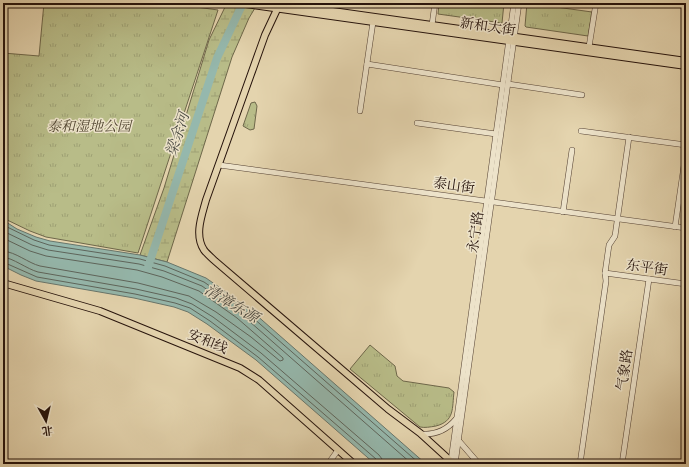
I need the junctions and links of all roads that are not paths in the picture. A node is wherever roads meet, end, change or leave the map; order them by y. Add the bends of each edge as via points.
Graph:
1 (239, 3) edge
2 (435, 3) edge
3 (514, 3) edge
4 (519, 3) edge
5 (596, 3) edge
6 (278, 4) edge
7 (373, 22) junction
8 (432, 25) junction
9 (512, 39) junction
10 (589, 47) junction
11 (686, 60) edge
12 (367, 64) junction
13 (686, 66) edge
14 (505, 84) junction
15 (582, 95) dead end
16 (360, 111) dead end
17 (417, 123) dead end
18 (581, 131) dead end
19 (496, 134) junction
20 (629, 137) junction
21 (686, 145) edge
22 (572, 150) dead end
23 (686, 152) edge
24 (219, 165) junction
25 (489, 202) junction
26 (563, 212) junction
27 (617, 219) junction
28 (675, 227) junction
29 (686, 228) edge
30 (605, 273) junction
31 (649, 279) junction
32 (3, 283) edge
33 (686, 284) edge
34 (3, 287) edge
35 (25, 290) junction
36 (457, 419) junction
37 (421, 434) junction
38 (459, 441) junction
39 (338, 450) junction
40 (454, 463) edge
41 (328, 464) edge
42 (354, 464) edge
43 (479, 464) edge
44 (580, 464) edge
45 (622, 464) edge

1 - 6 main road, 新和大街 via 261,6
2 - 8 street
3 - 9 street, 永宁路
4 - 9 street, 永宁路
5 - 10 street
6 - 7 main road, 新和大街
6 - 8 main road, 新和大街
6 - 24 main road
7 - 9 main road, 新和大街
7 - 12 street
8 - 9 main road, 新和大街
9 - 10 main road, 新和大街
9 - 13 main road, 新和大街
9 - 14 street, 永宁路
10 - 11 main road, 新和大街
12 - 14 street
12 - 16 street
14 - 15 street
14 - 19 street, 永宁路
14 - 25 street, 永宁路
17 - 19 street
18 - 20 street
19 - 25 street, 永宁路
20 - 21 street
20 - 27 street
22 - 26 street
23 - 28 street
24 - 25 street, 泰山街
24 - 37 main road via 199,227 204,250 388,409
25 - 26 street, 泰山街
25 - 36 street, 永宁路
25 - 38 street, 永宁路
26 - 27 street, 泰山街
27 - 28 street, 泰山街
27 - 30 street via 615,236 609,244
28 - 29 street, 泰山街
30 - 31 street, 东平街
30 - 44 street via 606,281
31 - 33 street, 东平街
31 - 45 street, 气象路
32 - 35 main road, 安和线
34 - 35 main road, 安和线
35 - 39 main road, 安和线 via 107,313 240,368 259,380
36 - 37 street via 440,431
36 - 40 street, 永宁路
37 - 40 main road
38 - 40 street, 永宁路
38 - 43 street
39 - 41 street
39 - 42 main road, 安和线

